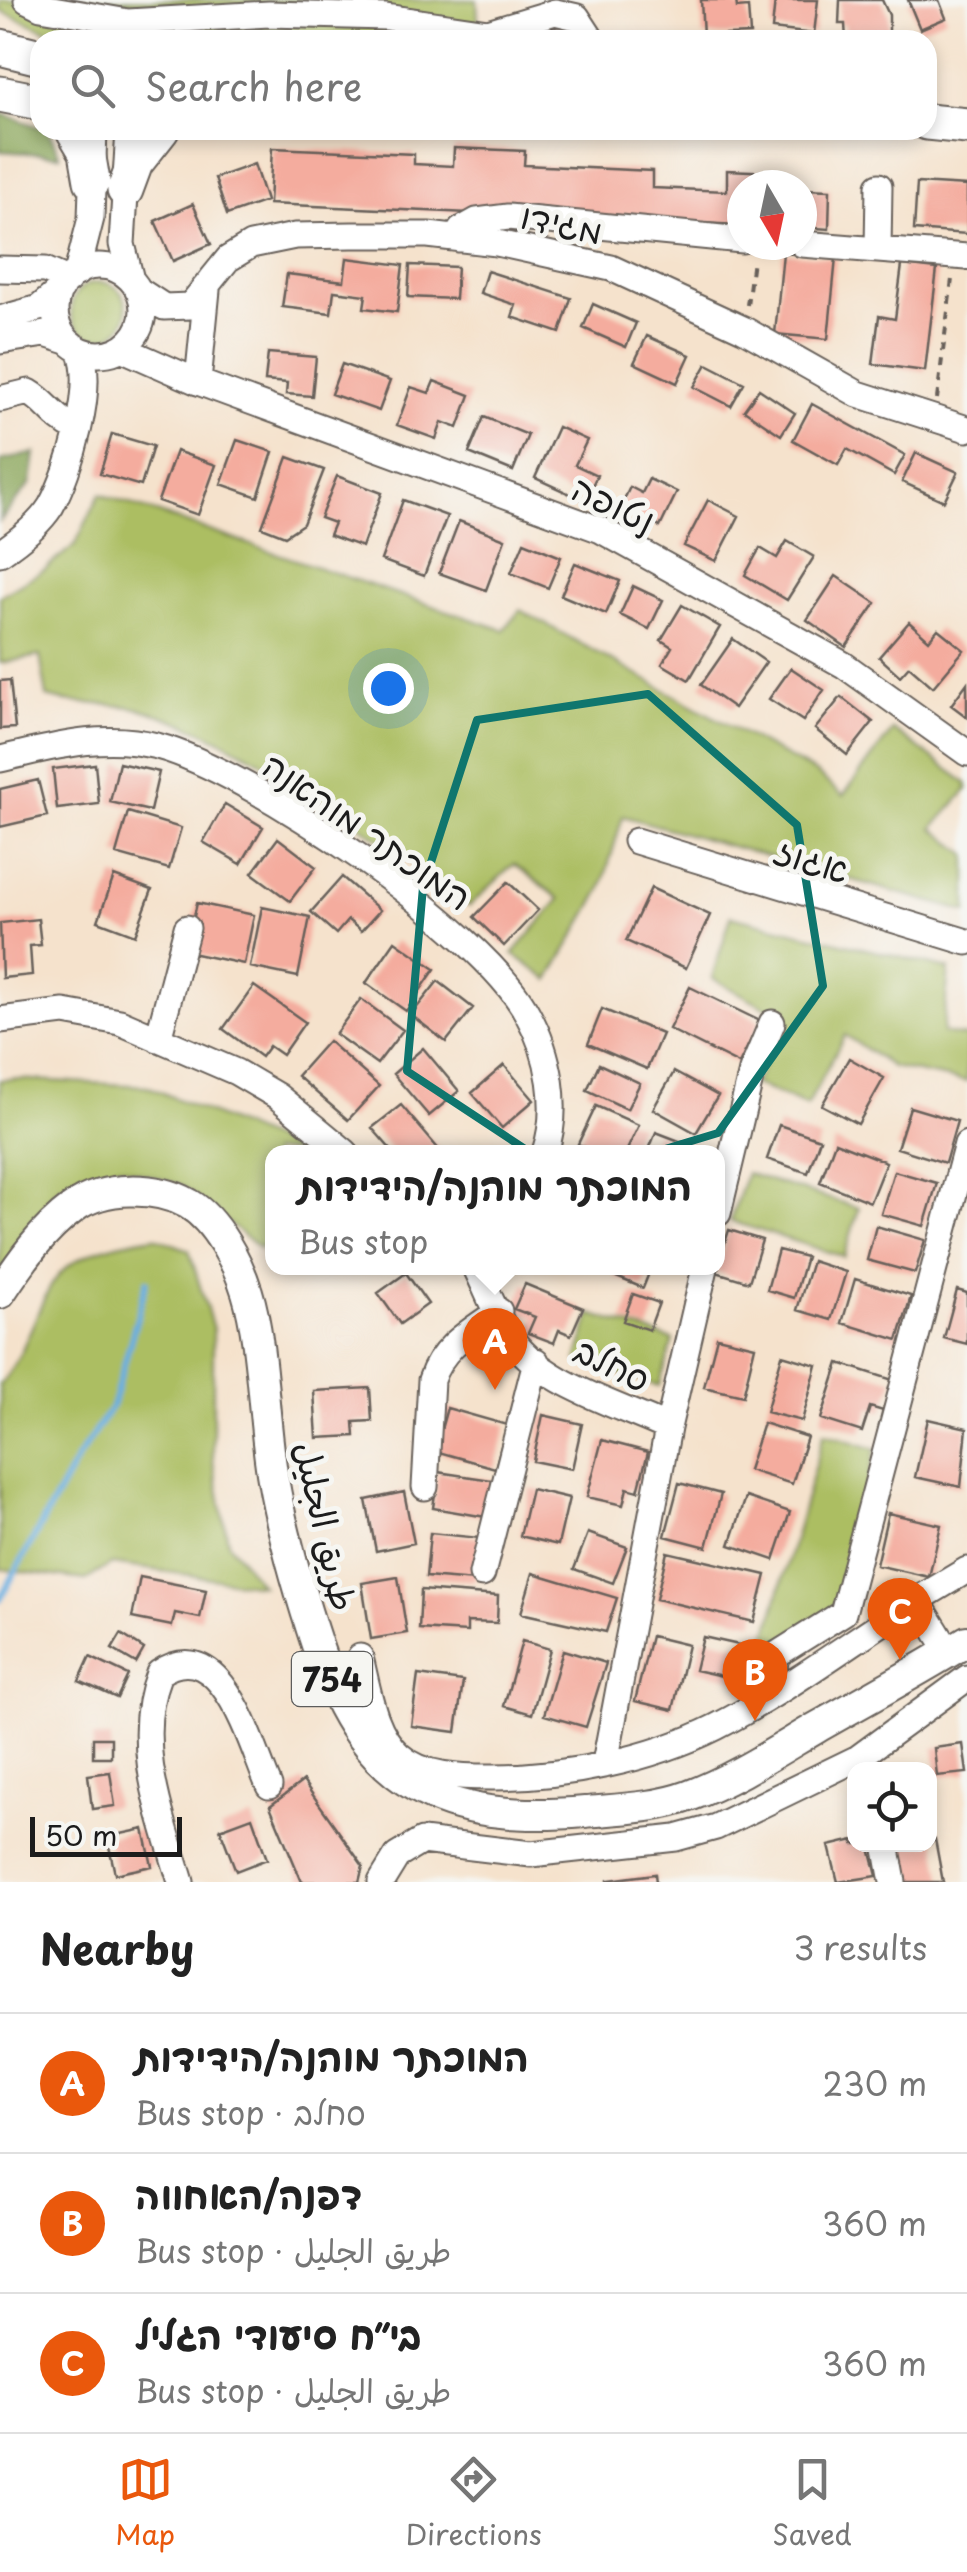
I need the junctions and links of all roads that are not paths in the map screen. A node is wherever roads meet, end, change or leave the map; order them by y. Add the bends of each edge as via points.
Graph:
1 (26, 0) edge
2 (474, 30) edge
3 (495, 30) edge
4 (585, 30) edge
5 (0, 47) edge
6 (30, 54) edge
7 (937, 123) edge
8 (967, 126) edge
9 (80, 140) edge
10 (97, 140) edge
11 (125, 140) edge
12 (153, 140) edge
13 (109, 186) junction
14 (879, 186) dead end
15 (459, 239) junction
16 (727, 239) edge
17 (817, 245) edge
18 (878, 250) junction
19 (961, 256) edge
20 (0, 270) edge
21 (68, 280) junction
22 (207, 290) junction
23 (137, 295) junction
24 (0, 318) edge
25 (0, 341) edge
26 (73, 345) junction
27 (116, 350) junction
28 (198, 382) junction
29 (0, 399) edge
30 (76, 429) junction
31 (967, 429) edge
32 (0, 554) edge
33 (967, 754) edge
34 (0, 759) edge
35 (636, 841) dead end
36 (187, 928) dead end
37 (967, 942) edge
38 (0, 1020) edge
39 (772, 1024) dead end
40 (158, 1039) junction
41 (967, 1144) edge
42 (336, 1145) edge
43 (545, 1145) edge
44 (725, 1184) edge
45 (480, 1275) edge
46 (703, 1275) edge
47 (0, 1294) edge
48 (498, 1311) junction
49 (536, 1362) junction
50 (668, 1428) junction
51 (424, 1486) dead end
52 (967, 1570) edge
53 (482, 1574) dead end
54 (917, 1600) junction
55 (958, 1646) edge
56 (360, 1657) dead end
57 (967, 1678) edge
58 (770, 1693) junction
59 (862, 1762) edge
60 (606, 1763) junction
61 (847, 1770) edge
62 (268, 1786) dead end
63 (888, 1852) edge
64 (181, 1882) edge
65 (381, 1882) edge
66 (894, 1882) edge

1 - 2 street via 128,22 269,14 386,17
3 - 4 street via 554,12 576,16
5 - 6 highway
7 - 8 highway
9 - 13 highway
10 - 13 street
11 - 13 street
12 - 13 highway
13 - 21 street
13 - 23 street
14 - 18 street
15 - 16 street via 477,221 508,217
15 - 22 street, מגידו via 352,234 250,244 228,259
15 - 31 street, מגידו via 611,268 858,394
17 - 18 street
18 - 19 street
20 - 21 street via 45,270
21 - 23 street via 105,267
21 - 24 street via 39,308
21 - 26 street via 56,316
22 - 23 street via 190,306 164,306
22 - 28 street
23 - 27 street via 132,339
23 - 28 street, נטופה via 154,344
25 - 26 street via 44,334
26 - 27 street
26 - 30 street via 88,388
27 - 28 street, נטופה
27 - 30 street
28 - 33 street, נטופה via 601,530 844,665
29 - 30 street via 29,392 42,399 48,414
30 - 32 street via 49,509
34 - 43 street, המוכתר מוהאנה via 82,740 158,746 203,762 391,880 464,940 526,1010 545,1051 552,1099
35 - 37 street, אגוז
36 - 40 street
38 - 40 street via 40,1012 89,1014
39 - 44 street via 752,1071
40 - 42 street via 263,1088
41 - 58 street via 842,1613 776,1655
45 - 48 street, סחלב
46 - 50 street, סחלב
47 - 55 main road, طريق الجليل / 754 via 29,1250 76,1205 118,1191 156,1193 190,1205 220,1237 247,1292 274,1481 318,1650 378,1758 446,1804 551,1815 687,1797
48 - 49 street, סחלב via 507,1332
48 - 51 street via 454,1342 436,1364
49 - 50 street, סחלב
49 - 53 street
50 - 60 street
52 - 54 street
54 - 55 street
54 - 58 street
56 - 60 street via 376,1720 396,1753 418,1770 524,1777
57 - 59 street
58 - 60 street via 711,1729
61 - 65 street via 676,1838 531,1854 422,1841 396,1856
62 - 64 street via 215,1674 194,1662 175,1662 159,1674 146,1723 148,1756
63 - 66 street

